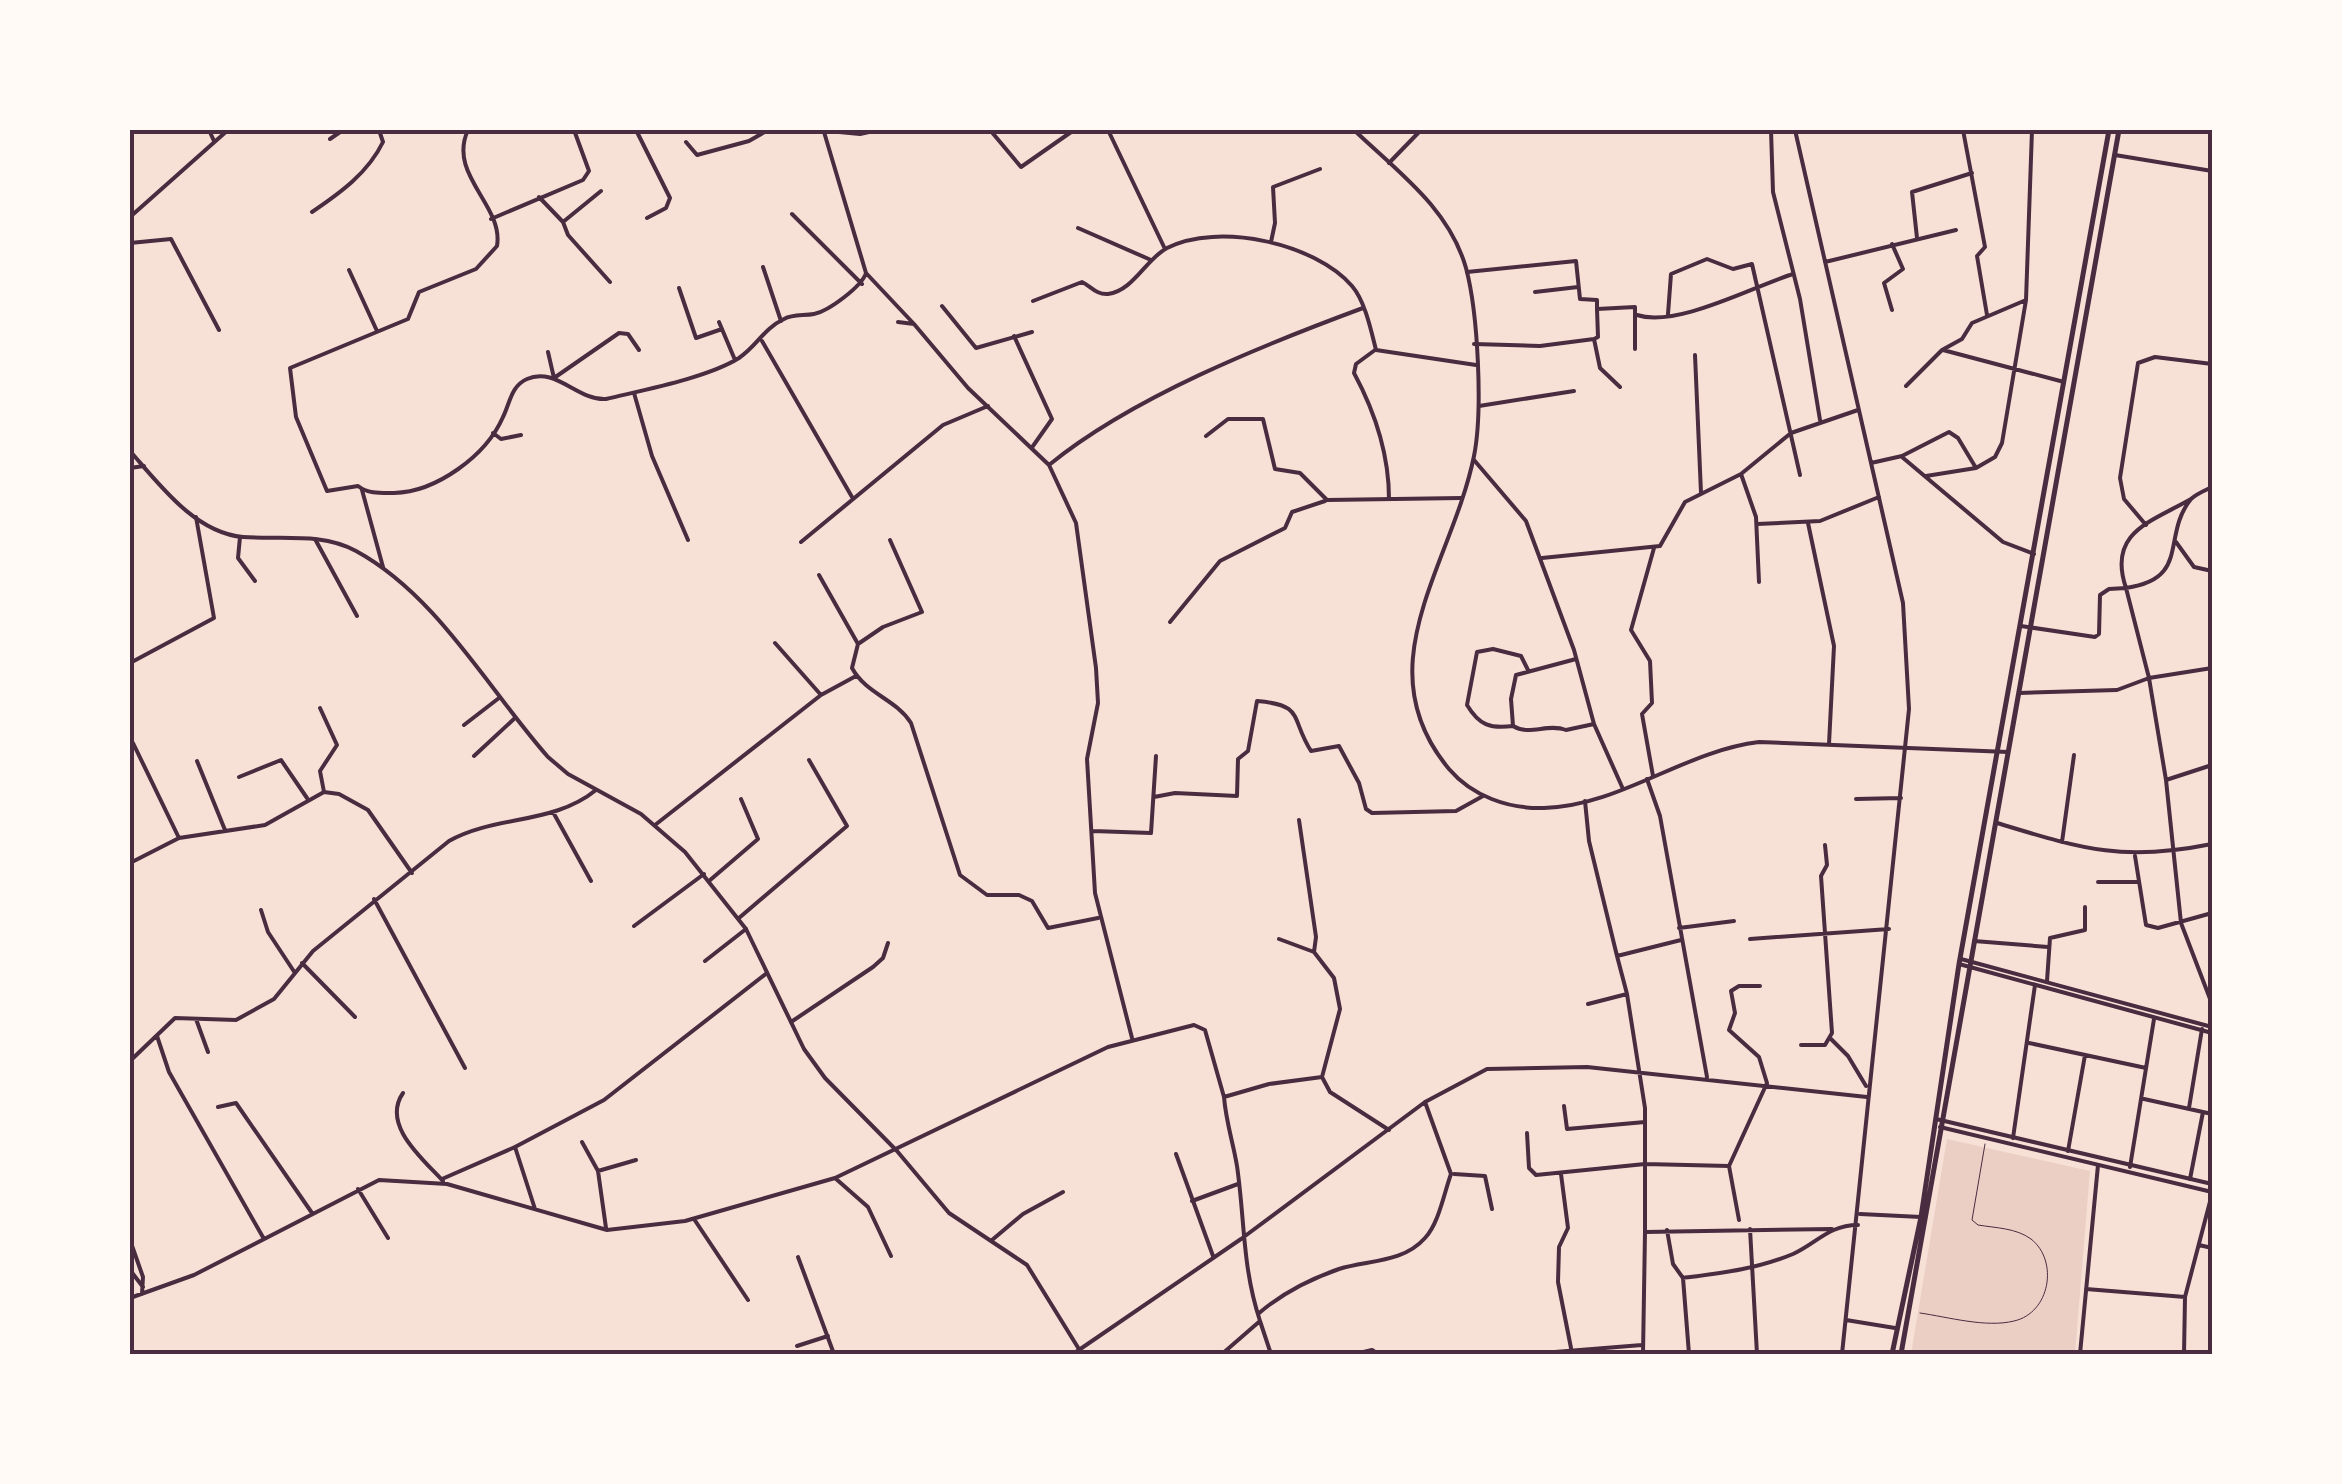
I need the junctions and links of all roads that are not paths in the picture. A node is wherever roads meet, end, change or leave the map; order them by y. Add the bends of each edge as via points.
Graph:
1 (209, 130) edge
2 (228, 130) edge
3 (343, 130) edge
4 (379, 130) edge
5 (468, 130) edge
6 (574, 130) edge
7 (636, 130) edge
8 (768, 130) edge
9 (878, 130) edge
10 (990, 130) edge
11 (1074, 130) edge
12 (1108, 130) edge
13 (1354, 130) edge
14 (1421, 130) edge
15 (1771, 130) edge
16 (1795, 130) edge
17 (1963, 130) edge
18 (2032, 130) edge
19 (2109, 130) edge
20 (2119, 130) edge
21 (821, 131) edge
22 (330, 139) dead end
23 (214, 141) junction
24 (686, 142) dead end
25 (2115, 156) junction
26 (1389, 164) junction
27 (1320, 169) dead end
28 (2212, 170) edge
29 (1972, 173) junction
30 (601, 191) dead end
31 (540, 198) junction
32 (312, 212) dead end
33 (792, 214) dead end
34 (130, 217) edge
35 (647, 218) dead end
36 (491, 219) junction
37 (564, 222) junction
38 (1078, 228) dead end
39 (1956, 230) dead end
40 (1917, 238) junction
41 (1271, 242) junction
42 (130, 243) edge
43 (1891, 243) junction
44 (1165, 248) junction
45 (1151, 260) junction
46 (1824, 262) junction
47 (762, 267) dead end
48 (349, 270) dead end
49 (1467, 272) junction
50 (866, 273) junction
51 (1794, 274) junction
52 (610, 282) dead end
53 (862, 284) junction
54 (2081, 285) junction
55 (1755, 286) junction
56 (2092, 287) junction
57 (678, 288) dead end
58 (1578, 288) junction
59 (1535, 292) dead end
60 (2026, 300) junction
61 (1033, 302) dead end
62 (942, 306) dead end
63 (1363, 308) junction
64 (1597, 309) junction
65 (1892, 310) dead end
66 (1668, 314) junction
67 (1636, 315) junction
68 (1987, 315) junction
69 (781, 320) junction
70 (719, 322) dead end
71 (898, 322) dead end
72 (914, 324) junction
73 (722, 329) junction
74 (218, 330) dead end
75 (377, 331) junction
76 (1032, 332) dead end
77 (1014, 336) junction
78 (761, 340) junction
79 (1594, 340) junction
80 (1474, 344) junction
81 (1635, 349) dead end
82 (639, 350) dead end
83 (1376, 350) junction
84 (1942, 350) junction
85 (548, 352) dead end
86 (1695, 355) dead end
87 (736, 360) junction
88 (2212, 364) edge
89 (1476, 365) junction
90 (2016, 368) junction
91 (554, 378) junction
92 (2064, 382) junction
93 (1906, 386) dead end
94 (1620, 387) dead end
95 (1574, 391) dead end
96 (634, 393) junction
97 (988, 406) junction
98 (1479, 406) junction
99 (1858, 410) junction
100 (1820, 420) junction
101 (493, 433) junction
102 (1791, 433) junction
103 (521, 436) dead end
104 (1206, 436) dead end
105 (1033, 446) junction
106 (130, 450) edge
107 (1902, 456) junction
108 (1474, 460) junction
109 (1871, 462) junction
110 (1048, 465) junction
111 (144, 466) junction
112 (130, 468) edge
113 (1976, 468) junction
114 (1741, 474) junction
115 (1800, 475) dead end
116 (1925, 476) junction
117 (2212, 487) edge
118 (362, 490) junction
119 (1701, 494) junction
120 (852, 497) junction
121 (1879, 497) junction
122 (1390, 498) junction
123 (1461, 498) junction
124 (2192, 499) junction
125 (1327, 500) junction
126 (196, 517) junction
127 (1808, 523) junction
128 (1757, 524) junction
129 (2146, 525) junction
130 (240, 537) junction
131 (315, 539) junction
132 (688, 540) dead end
133 (890, 540) dead end
134 (2176, 541) junction
135 (802, 542) dead end
136 (1654, 548) junction
137 (2034, 554) junction
138 (1542, 558) junction
139 (384, 568) junction
140 (2212, 571) edge
141 (820, 575) dead end
142 (255, 581) dead end
143 (1759, 582) dead end
144 (2126, 588) junction
145 (357, 616) dead end
146 (1170, 622) dead end
147 (2022, 626) junction
148 (2031, 628) junction
149 (775, 643) dead end
150 (858, 644) junction
151 (1576, 659) junction
152 (130, 663) edge
153 (2212, 668) edge
154 (1528, 670) junction
155 (856, 676) junction
156 (2148, 678) junction
157 (2019, 693) junction
158 (821, 695) junction
159 (499, 698) junction
160 (320, 708) dead end
161 (515, 718) junction
162 (464, 724) dead end
163 (1594, 724) junction
164 (1514, 726) junction
165 (134, 743) dead end
166 (1829, 744) junction
167 (1905, 748) junction
168 (2000, 752) junction
169 (2008, 752) junction
170 (2074, 755) dead end
171 (474, 756) dead end
172 (1156, 756) dead end
173 (809, 760) dead end
174 (197, 761) dead end
175 (2212, 765) edge
176 (239, 777) dead end
177 (1650, 777) junction
178 (2166, 780) junction
179 (1623, 788) junction
180 (596, 790) junction
181 (324, 792) junction
182 (1483, 796) junction
183 (308, 798) junction
184 (1154, 798) junction
185 (1901, 798) junction
186 (1856, 799) dead end
187 (742, 800) dead end
188 (1585, 801) junction
189 (553, 812) junction
190 (1298, 820) dead end
191 (1996, 822) junction
192 (656, 825) junction
193 (1094, 830) junction
194 (226, 832) junction
195 (178, 838) junction
196 (2062, 842) junction
197 (2212, 844) edge
198 (1825, 846) dead end
199 (2172, 852) junction
200 (2136, 856) junction
201 (130, 863) edge
202 (412, 872) junction
203 (704, 874) junction
204 (708, 880) junction
205 (590, 881) dead end
206 (2098, 882) dead end
207 (2138, 882) junction
208 (374, 899) junction
209 (2085, 907) dead end
210 (261, 910) dead end
211 (2212, 913) edge
212 (739, 918) junction
213 (1098, 918) junction
214 (1734, 922) dead end
215 (2181, 923) junction
216 (634, 926) dead end
217 (1679, 928) junction
218 (746, 929) junction
219 (1889, 929) junction
220 (1824, 932) junction
221 (1279, 939) dead end
222 (1750, 939) dead end
223 (1680, 940) junction
224 (1974, 941) junction
225 (888, 944) dead end
226 (2048, 947) junction
227 (1314, 952) junction
228 (1617, 956) junction
229 (705, 960) dead end
230 (1960, 961) junction
231 (302, 963) junction
232 (1969, 964) junction
233 (295, 972) junction
234 (766, 972) junction
235 (2046, 982) junction
236 (2035, 985) junction
237 (1760, 986) dead end
238 (1626, 994) junction
239 (1588, 1004) dead end
240 (2212, 1004) edge
241 (2154, 1016) junction
242 (355, 1017) dead end
243 (196, 1019) junction
244 (791, 1022) junction
245 (2202, 1030) junction
246 (2212, 1030) edge
247 (157, 1034) junction
248 (1132, 1038) junction
249 (1830, 1038) junction
250 (2029, 1043) junction
251 (1801, 1045) dead end
252 (208, 1052) dead end
253 (2086, 1054) junction
254 (130, 1061) edge
255 (465, 1068) dead end
256 (2146, 1068) junction
257 (1641, 1072) junction
258 (1322, 1077) junction
259 (1707, 1078) junction
260 (1767, 1083) junction
261 (1867, 1088) junction
262 (403, 1093) dead end
263 (1224, 1097) junction
264 (1867, 1097) junction
265 (2144, 1099) junction
266 (1426, 1102) junction
267 (1564, 1106) dead end
268 (218, 1107) dead end
269 (2189, 1108) junction
270 (2203, 1112) junction
271 (2212, 1114) edge
272 (1645, 1122) junction
273 (1939, 1123) junction
274 (1389, 1130) junction
275 (1527, 1133) dead end
276 (2013, 1138) junction
277 (582, 1142) dead end
278 (1985, 1144) dead end
279 (516, 1147) junction
280 (897, 1150) junction
281 (2068, 1151) junction
282 (1176, 1154) dead end
283 (636, 1160) dead end
284 (1645, 1164) junction
285 (2098, 1165) junction
286 (1729, 1166) junction
287 (2130, 1167) junction
288 (598, 1171) junction
289 (1452, 1174) junction
290 (1560, 1174) junction
291 (834, 1178) junction
292 (2190, 1179) junction
293 (444, 1182) junction
294 (1238, 1184) junction
295 (2212, 1184) edge
296 (358, 1189) junction
297 (1064, 1192) dead end
298 (2212, 1193) edge
299 (1192, 1200) junction
300 (1492, 1210) dead end
301 (536, 1212) junction
302 (312, 1213) junction
303 (1858, 1214) junction
304 (1921, 1217) junction
305 (694, 1219) junction
306 (1739, 1220) dead end
307 (1858, 1225) junction
308 (1750, 1227) junction
309 (1832, 1228) junction
310 (606, 1230) junction
311 (1667, 1230) junction
312 (1646, 1232) junction
313 (388, 1238) dead end
314 (264, 1239) junction
315 (1241, 1239) junction
316 (130, 1240) edge
317 (992, 1240) junction
318 (2198, 1245) junction
319 (2212, 1248) edge
320 (891, 1256) dead end
321 (1213, 1256) junction
322 (798, 1257) dead end
323 (130, 1270) edge
324 (1750, 1270) junction
325 (1683, 1278) junction
326 (143, 1287) junction
327 (2086, 1289) junction
328 (142, 1295) junction
329 (2185, 1297) junction
330 (130, 1298) edge
331 (748, 1300) dead end
332 (1920, 1313) dead end
333 (1258, 1314) junction
334 (1846, 1320) junction
335 (1260, 1321) junction
336 (1896, 1328) junction
337 (828, 1336) junction
338 (1642, 1344) junction
339 (797, 1346) dead end
340 (1571, 1348) junction
341 (1078, 1353) edge
342 (834, 1354) edge
343 (1222, 1354) edge
344 (1271, 1354) edge
345 (1355, 1354) edge
346 (1378, 1354) edge
347 (1530, 1354) edge
348 (1643, 1354) edge
349 (1689, 1354) edge
350 (1757, 1354) edge
351 (1842, 1354) edge
352 (1892, 1354) edge
353 (1901, 1354) edge
354 (2080, 1354) edge
355 (2184, 1354) edge

1 - 23 street
2 - 23 street
3 - 22 street
4 - 32 street via 383,142 354,183
5 - 36 street via 466,170
6 - 31 street via 590,171
7 - 35 street via 670,198
8 - 24 street via 697,154
9 - 21 street
10 - 11 street via 1021,167
12 - 44 street
13 - 26 street
14 - 26 street
15 - 51 street via 1773,192
16 - 46 street
17 - 29 street
18 - 60 street
19 - 54 main road
20 - 25 main road
21 - 50 street
23 - 34 street
25 - 28 street
25 - 56 main road
26 - 49 street via 1449,226
27 - 41 street via 1273,187
29 - 40 street via 1912,192
29 - 68 street via 1982,217 1985,247 1977,266
30 - 37 street
31 - 36 street
31 - 37 street
33 - 53 street
36 - 75 street via 499,239 481,264 419,292 408,319
37 - 52 street
38 - 45 street
39 - 40 street
40 - 43 street
41 - 44 street via 1212,236
41 - 63 street via 1345,279
42 - 74 street via 171,239
43 - 46 street
43 - 65 street via 1903,269 1884,284
44 - 45 street
45 - 61 street via 1117,291 1098,293 1082,282
46 - 99 street
47 - 69 street
48 - 75 street
49 - 58 street via 1572,261
49 - 80 street
50 - 53 street
50 - 72 street
51 - 55 street
51 - 100 street
53 - 69 street via 819,313
54 - 56 main road
54 - 92 main road
55 - 66 street via 1716,304
55 - 66 street via 1752,264 1688,264 1670,274
55 - 102 street
56 - 148 main road
57 - 73 street via 697,338
58 - 59 street
58 - 64 street via 1580,299 1597,300
60 - 68 street
60 - 90 street
62 - 77 street via 972,347
63 - 83 street
63 - 110 street via 1256,348 1099,428
64 - 67 street via 1630,305
64 - 79 street
66 - 67 street
67 - 81 street
68 - 84 street
69 - 78 street
70 - 73 street
71 - 72 street
72 - 97 street
73 - 87 street
75 - 118 street via 290,368 292,402 325,490
76 - 77 street
77 - 105 street via 1052,419
78 - 87 street
78 - 120 street
79 - 80 street
79 - 94 street via 1600,368
80 - 89 street
82 - 91 street via 620,332
83 - 89 street
83 - 122 street via 1354,373 1389,467
84 - 90 street
84 - 93 street
85 - 91 street
86 - 119 street
87 - 96 street
88 - 129 street via 2155,356 2138,363 2120,478 2124,499
89 - 98 street
90 - 92 street
90 - 113 street via 2002,443 1996,457
91 - 96 street via 596,400
91 - 101 street via 534,376 517,386
92 - 137 main road
95 - 98 street
96 - 132 street
97 - 105 street
97 - 120 street via 944,425
98 - 108 street
99 - 100 street
99 - 109 street
100 - 102 street
101 - 103 street via 501,440
101 - 118 street via 460,467 413,492
102 - 114 street
102 - 115 street
104 - 125 street via 1228,419 1264,419 1274,469 1300,473
105 - 110 street
106 - 111 street
107 - 109 street
107 - 113 street via 1949,432
107 - 116 street
108 - 123 street
108 - 138 street via 1516,504
109 - 121 street
110 - 193 street via 1081,544 1098,703 1087,759
111 - 112 street
111 - 126 street
113 - 116 street
114 - 119 street
114 - 128 street
116 - 137 street via 2004,542
117 - 124 street
118 - 139 street
119 - 136 street via 1681,506 1666,540
120 - 135 street
121 - 127 street
121 - 167 street via 1908,636
122 - 123 street
122 - 125 street
123 - 182 street via 1415,636 1410,677 1416,714 1434,751
124 - 129 street
124 - 134 street
125 - 146 street via 1292,512 1287,527 1220,561
126 - 130 street
126 - 152 street via 214,618
127 - 128 street
127 - 166 street via 1834,646
128 - 143 street
129 - 144 street via 2121,552
130 - 131 street
130 - 142 street via 238,558
131 - 139 street via 342,544
131 - 145 street
133 - 150 street via 922,612
134 - 140 street via 2194,568
134 - 144 street via 2159,578
136 - 138 street
136 - 177 street via 1631,630 1652,670 1652,703 1642,714
137 - 147 main road
138 - 151 street
139 - 159 street
141 - 150 street
144 - 148 street via 2100,594 2099,634 2090,639
144 - 156 street
147 - 148 street
147 - 168 main road
148 - 157 main road
149 - 158 street
150 - 155 street
151 - 154 street
151 - 163 street
153 - 156 street
154 - 164 street via 1513,679
154 - 164 street via 1521,656 1477,652 1467,704 1476,721
155 - 158 street
155 - 213 street via 912,722 966,883 987,896 1022,895 1048,928
156 - 157 street via 2117,690
156 - 178 street
157 - 169 main road
158 - 192 street
159 - 161 street
159 - 162 street
160 - 181 street via 337,745 320,771
161 - 171 street
161 - 180 street via 548,757
163 - 164 street via 1566,730
163 - 179 street
165 - 195 street
166 - 167 street
166 - 177 street via 1738,744
167 - 168 street
167 - 185 street
168 - 169 street
168 - 230 main road
169 - 191 main road
170 - 196 street
172 - 184 street
173 - 212 street via 846,826
174 - 194 street
175 - 178 street
176 - 183 street via 282,760
177 - 179 street
177 - 217 street
178 - 199 street
179 - 188 street
180 - 189 street
180 - 192 street
181 - 183 street
181 - 202 street via 368,810
182 - 184 street via 1456,811 1372,813 1339,746 1311,751 1293,709 1257,701 1248,751 1239,757 1237,796
182 - 188 street via 1541,808
183 - 194 street via 265,825
184 - 193 street via 1149,834
185 - 186 street
185 - 219 street
187 - 204 street via 758,839
188 - 228 street
189 - 202 street via 456,836
189 - 205 street
190 - 227 street
191 - 196 street
191 - 224 main road
192 - 203 street
193 - 213 street
194 - 195 street
195 - 201 street
196 - 200 street
197 - 199 street
198 - 220 street
199 - 200 street
199 - 215 street
200 - 207 street
202 - 208 street
203 - 204 street
203 - 216 street
204 - 212 street
206 - 207 street
207 - 215 street via 2146,926
208 - 231 street
208 - 255 street
209 - 226 street via 2084,930 2052,936
210 - 233 street
211 - 215 street
212 - 218 street
213 - 248 street
214 - 217 street
215 - 240 street
217 - 223 street
218 - 229 street
218 - 234 street
219 - 220 street
219 - 261 street
220 - 222 street
220 - 249 street
221 - 227 street
223 - 228 street
223 - 259 street
224 - 226 street
224 - 232 main road
225 - 244 street via 873,967
226 - 235 street
227 - 258 street via 1334,978 1340,1010
228 - 238 street
230 - 232 street
230 - 273 main road
231 - 233 street
231 - 242 street
232 - 235 street
232 - 236 street
232 - 273 main road
233 - 243 street via 254,1012 222,1022
234 - 244 street
234 - 279 street via 604,1100
235 - 246 street
236 - 241 street
236 - 250 street
237 - 260 street via 1732,989 1736,1013 1728,1026 1759,1058
238 - 239 street
238 - 257 street
241 - 245 street
241 - 256 street
243 - 247 street via 182,1015
243 - 252 street
244 - 280 street via 825,1078
245 - 246 street
245 - 269 street
247 - 254 street
247 - 314 street via 169,1072
248 - 263 street via 1200,1026
248 - 280 street
249 - 251 street via 1820,1047
249 - 261 street
250 - 253 street
250 - 276 street
253 - 256 street
253 - 281 street
256 - 265 street
257 - 259 street
257 - 266 street via 1496,1067 1468,1075
257 - 272 street
258 - 263 street
258 - 274 street via 1330,1092
259 - 260 street
260 - 264 street
260 - 286 street
261 - 264 street
262 - 293 street via 396,1111 400,1129
263 - 294 street
264 - 303 street
265 - 269 street
265 - 287 street
266 - 274 street
266 - 289 street
267 - 272 street via 1567,1128
268 - 302 street via 236,1102
269 - 270 street
270 - 271 street
270 - 292 street
272 - 284 street
273 - 276 street
273 - 285 street
273 - 304 main road
273 - 353 main road
274 - 315 street
275 - 290 street via 1532,1172
276 - 281 street
277 - 288 street
278 - 332 lane via 1972,1220 2036,1242 2048,1268 2045,1292 2034,1310 2012,1322
279 - 293 street
279 - 301 street
280 - 291 street
280 - 317 street via 949,1214
281 - 287 street
282 - 299 street
283 - 288 street
284 - 286 street
284 - 290 street
284 - 312 street
285 - 298 street
285 - 327 street
286 - 306 street
287 - 292 street
288 - 310 street
289 - 300 street via 1484,1175
289 - 333 street via 1421,1243 1384,1262 1326,1274
290 - 340 street via 1568,1228 1559,1247 1558,1282
291 - 305 street
291 - 320 street via 868,1208
292 - 295 street
293 - 296 street via 379,1180
293 - 301 street
294 - 299 street
294 - 315 street
296 - 302 street
296 - 313 street
297 - 317 street
298 - 318 street
299 - 321 street
301 - 310 street
302 - 314 street
303 - 304 street
303 - 307 street
304 - 336 main road
305 - 310 street
305 - 331 street
307 - 309 street
307 - 334 street
308 - 309 street
308 - 311 street
308 - 324 street
309 - 324 street
311 - 312 street
311 - 325 street via 1673,1264
312 - 338 street
314 - 328 street
315 - 321 street
315 - 333 street
316 - 326 street
317 - 341 street via 1028,1265
318 - 319 street
318 - 329 street
321 - 341 street
322 - 337 street
323 - 326 street
324 - 325 street
324 - 350 street
325 - 349 street
326 - 328 street
327 - 329 street
327 - 354 street
328 - 330 street
329 - 355 street
333 - 335 street
334 - 336 street
334 - 351 street
335 - 343 street
335 - 344 street
336 - 352 main road
337 - 339 street
337 - 342 street
338 - 340 street
338 - 348 street
340 - 347 street
345 - 346 street

